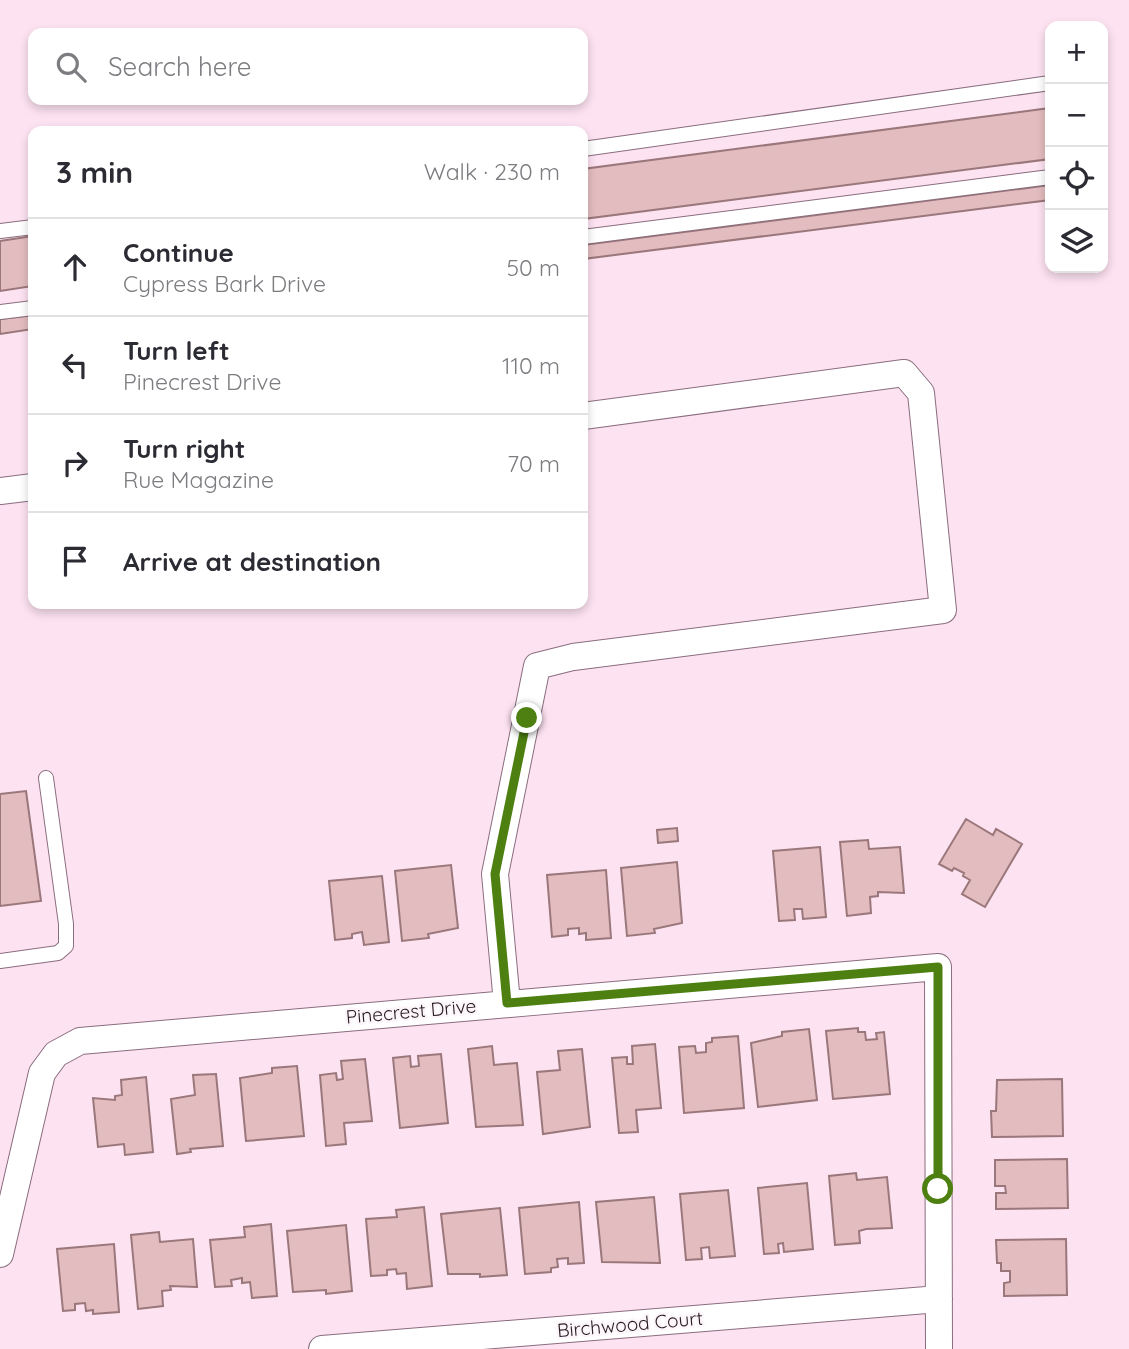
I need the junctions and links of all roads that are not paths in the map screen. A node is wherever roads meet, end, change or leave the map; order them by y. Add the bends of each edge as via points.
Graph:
1 (1045, 84) edge
2 (588, 148) edge
3 (1045, 178) edge
4 (28, 228) edge
5 (0, 232) edge
6 (588, 236) edge
7 (28, 309) edge
8 (0, 312) edge
9 (588, 415) edge
10 (28, 488) edge
11 (0, 491) edge
12 (46, 778) dead end
13 (0, 961) edge
14 (507, 1003) junction
15 (0, 1254) edge
16 (939, 1299) junction
17 (322, 1349) edge
18 (939, 1349) edge

1 - 2 lane
3 - 6 lane
4 - 5 lane
7 - 8 lane
9 - 14 street via 904,373 921,393 943,610 573,657 537,666 495,874
10 - 11 street
12 - 13 lane via 66,946 58,953
14 - 15 street, Pinecrest Drive via 93,1038 67,1046 55,1054 37,1087
14 - 16 street, Pinecrest Drive via 938,967
16 - 17 street, Birchwood Court
16 - 18 street

